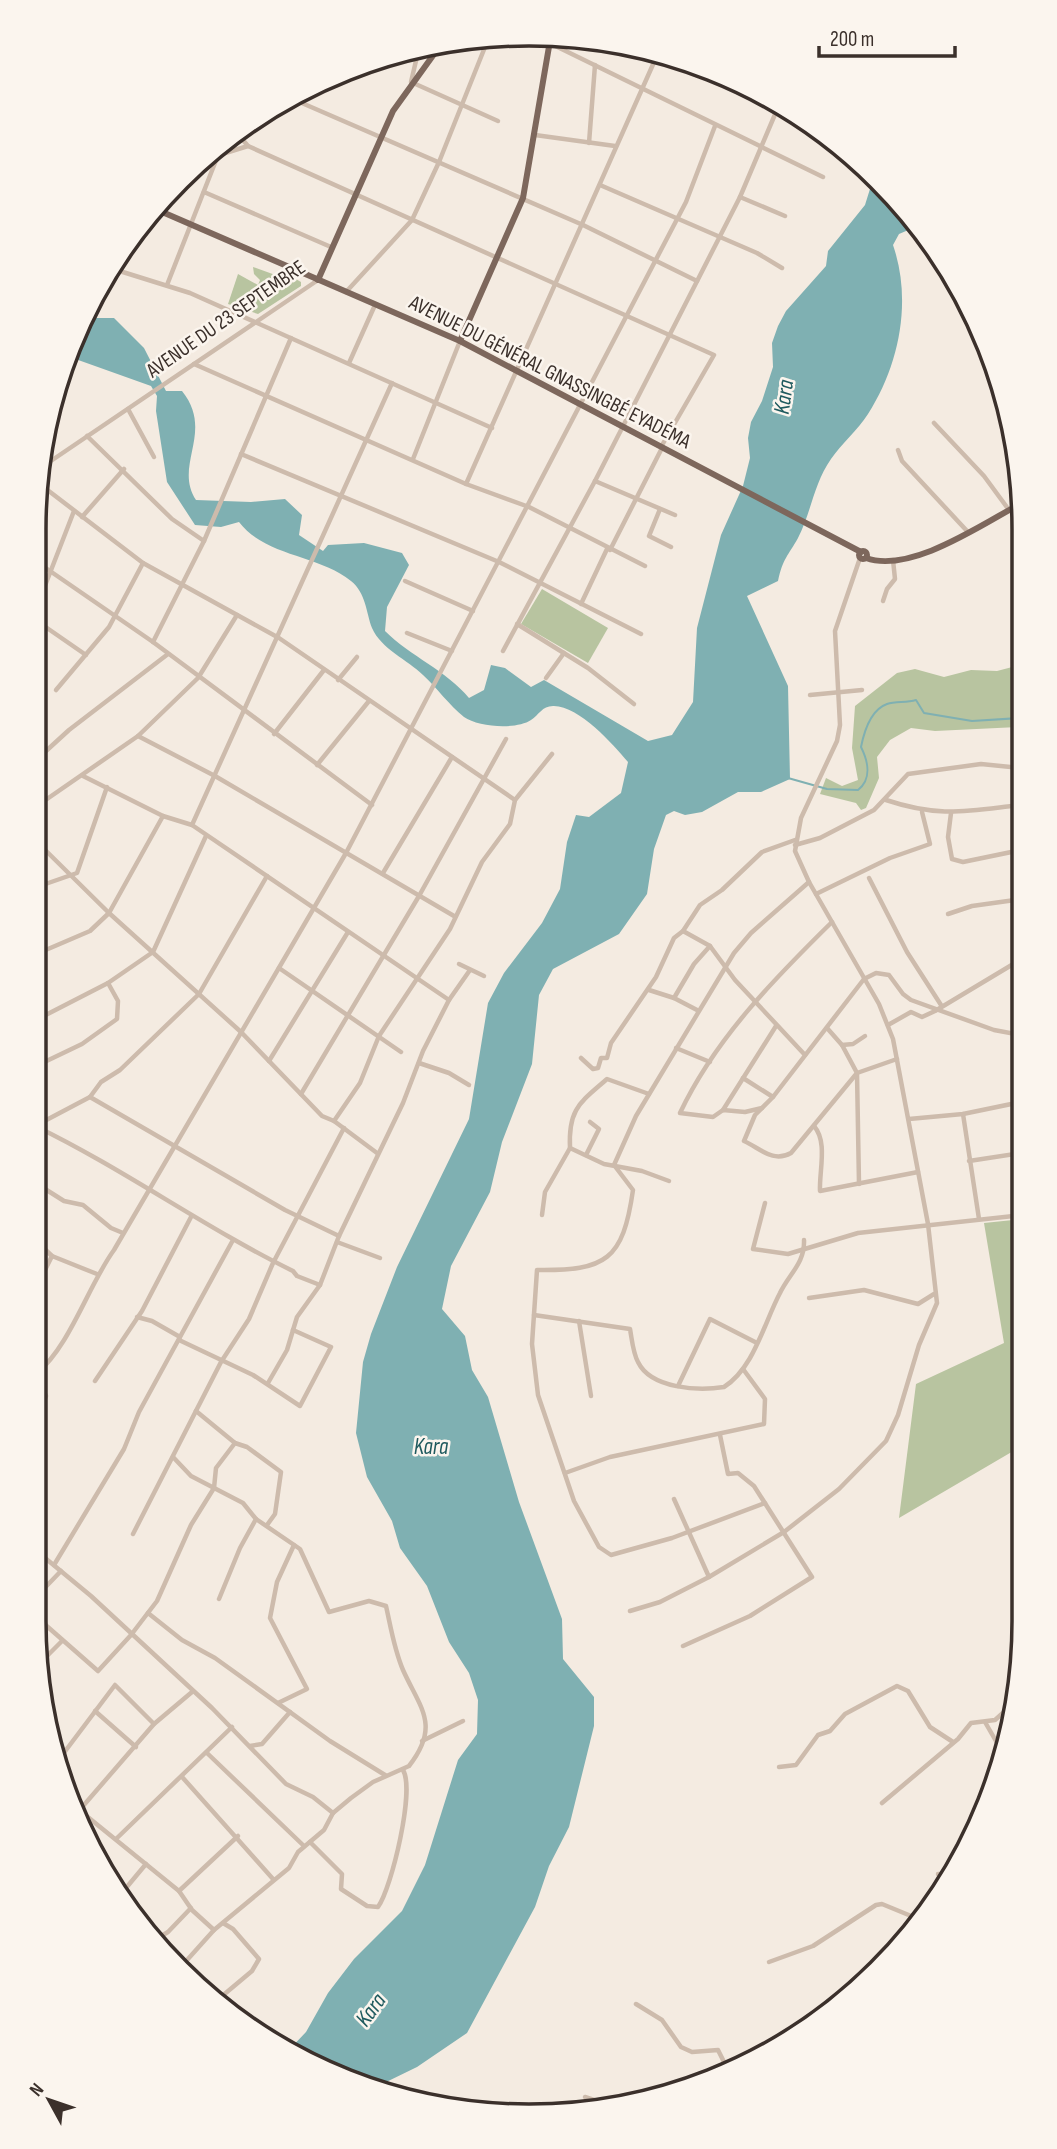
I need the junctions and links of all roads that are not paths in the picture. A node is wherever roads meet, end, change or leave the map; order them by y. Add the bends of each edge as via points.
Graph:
1 (549, 47) edge
2 (555, 47) edge
3 (484, 48) edge
4 (432, 55) edge
5 (416, 59) edge
6 (655, 62) edge
7 (595, 65) junction
8 (411, 82) junction
9 (644, 89) junction
10 (302, 102) edge
11 (462, 104) junction
12 (775, 113) edge
13 (498, 121) dead end
14 (715, 126) junction
15 (535, 135) junction
16 (379, 137) junction
17 (242, 139) edge
18 (589, 143) junction
19 (248, 146) junction
20 (615, 146) junction
21 (760, 147) junction
22 (224, 153) edge
23 (216, 160) edge
24 (439, 162) junction
25 (823, 177) dead end
26 (600, 185) junction
27 (204, 192) junction
28 (354, 194) junction
29 (740, 197) junction
30 (523, 198) junction
31 (163, 212) edge
32 (785, 216) dead end
33 (412, 220) junction
34 (675, 220) junction
35 (191, 225) junction
36 (583, 225) junction
37 (719, 237) junction
38 (331, 247) junction
39 (496, 258) junction
40 (656, 261) junction
41 (782, 268) dead end
42 (120, 271) edge
43 (318, 280) junction
44 (697, 281) junction
45 (557, 284) junction
46 (167, 285) junction
47 (346, 292) junction
48 (375, 305) junction
49 (627, 316) junction
50 (258, 323) junction
51 (670, 335) junction
52 (291, 338) junction
53 (460, 341) junction
54 (349, 363) junction
55 (194, 364) junction
56 (518, 373) junction
57 (392, 383) junction
58 (267, 397) junction
59 (437, 402) junction
60 (581, 405) junction
61 (128, 409) junction
62 (934, 423) dead end
63 (622, 426) junction
64 (492, 428) junction
65 (87, 436) junction
66 (367, 440) junction
67 (661, 448) junction
68 (898, 450) dead end
69 (241, 454) junction
70 (154, 457) dead end
71 (413, 459) junction
72 (51, 461) edge
73 (124, 470) junction
74 (595, 481) junction
75 (466, 484) junction
76 (48, 491) edge
77 (341, 498) junction
78 (636, 498) junction
79 (529, 507) junction
80 (660, 509) junction
81 (1009, 510) joint
82 (74, 512) junction
83 (675, 515) dead end
84 (82, 517) junction
85 (569, 529) junction
86 (967, 531) junction
87 (204, 541) junction
88 (671, 547) dead end
89 (609, 549) junction
90 (863, 556) junction
91 (893, 561) junction
92 (499, 562) junction
93 (143, 563) junction
94 (645, 566) dead end
95 (46, 568) edge
96 (51, 572) junction
97 (405, 581) dead end
98 (541, 583) junction
99 (46, 585) edge
100 (182, 585) junction
101 (883, 601) dead end
102 (581, 604) junction
103 (473, 611) junction
104 (114, 615) junction
105 (237, 615) junction
106 (517, 624) junction
107 (46, 626) edge
108 (407, 633) dead end
109 (641, 634) dead end
110 (279, 638) junction
111 (153, 642) junction
112 (452, 651) junction
113 (503, 652) dead end
114 (564, 653) junction
115 (168, 654) junction
116 (86, 655) junction
117 (357, 657) dead end
118 (324, 670) junction
119 (198, 678) junction
120 (546, 678) dead end
121 (338, 680) junction
122 (55, 690) dead end
123 (862, 690) dead end
124 (838, 693) junction
125 (810, 695) dead end
126 (369, 701) junction
127 (634, 704) dead end
128 (243, 712) junction
129 (410, 729) junction
130 (274, 734) junction
131 (138, 736) junction
132 (506, 739) dead end
133 (46, 751) edge
134 (552, 754) dead end
135 (452, 757) junction
136 (317, 765) junction
137 (1012, 767) edge
138 (83, 776) junction
139 (215, 776) junction
140 (484, 778) junction
141 (107, 788) junction
142 (46, 800) edge
143 (515, 800) junction
144 (886, 800) junction
145 (372, 805) junction
146 (1012, 806) edge
147 (922, 812) junction
148 (951, 813) junction
149 (163, 816) junction
150 (192, 825) junction
151 (206, 836) junction
152 (795, 843) junction
153 (46, 850) edge
154 (346, 853) junction
155 (1012, 853) edge
156 (71, 873) junction
157 (383, 873) junction
158 (267, 875) junction
159 (869, 878) dead end
160 (46, 883) edge
161 (808, 883) junction
162 (816, 894) junction
163 (419, 896) junction
164 (1012, 900) edge
165 (316, 907) junction
166 (109, 913) junction
167 (948, 914) dead end
168 (454, 916) junction
169 (832, 922) junction
170 (348, 932) junction
171 (683, 932) junction
172 (710, 946) junction
173 (46, 950) edge
174 (153, 952) junction
175 (382, 954) junction
176 (459, 964) dead end
177 (1012, 964) edge
178 (724, 967) junction
179 (279, 968) junction
180 (470, 970) junction
181 (484, 976) dead end
182 (415, 979) junction
183 (864, 979) junction
184 (108, 983) junction
185 (648, 990) junction
186 (313, 992) junction
187 (199, 994) junction
188 (674, 998) junction
189 (449, 1000) junction
190 (755, 1000) junction
191 (940, 1006) junction
192 (697, 1010) junction
193 (46, 1015) edge
194 (347, 1016) junction
195 (888, 1025) junction
196 (776, 1026) junction
197 (827, 1028) junction
198 (241, 1032) junction
199 (1012, 1033) edge
200 (379, 1036) junction
201 (865, 1036) dead end
202 (842, 1045) junction
203 (676, 1048) junction
204 (401, 1052) dead end
205 (805, 1055) junction
206 (581, 1058) dead end
207 (897, 1059) junction
208 (46, 1061) edge
209 (269, 1061) junction
210 (710, 1062) junction
211 (419, 1063) junction
212 (857, 1073) junction
213 (743, 1078) junction
214 (469, 1085) dead end
215 (301, 1094) junction
216 (649, 1094) junction
217 (90, 1097) junction
218 (773, 1097) junction
219 (1012, 1104) edge
220 (762, 1108) junction
221 (723, 1110) junction
222 (962, 1114) junction
223 (909, 1119) junction
224 (46, 1120) edge
225 (334, 1121) junction
226 (590, 1122) dead end
227 (814, 1126) junction
228 (344, 1128) junction
229 (46, 1133) edge
230 (173, 1146) junction
231 (570, 1148) junction
232 (377, 1153) junction
233 (1012, 1154) edge
234 (586, 1155) junction
235 (969, 1161) junction
236 (614, 1165) junction
237 (918, 1172) junction
238 (669, 1181) dead end
239 (859, 1184) junction
240 (46, 1189) edge
241 (148, 1189) junction
242 (765, 1203) dead end
243 (542, 1215) dead end
244 (297, 1216) junction
245 (1012, 1216) edge
246 (191, 1217) junction
247 (979, 1219) junction
248 (928, 1224) junction
249 (123, 1233) junction
250 (338, 1239) junction
251 (233, 1240) junction
252 (804, 1240) dead end
253 (804, 1248) junction
254 (46, 1250) edge
255 (52, 1256) junction
256 (380, 1258) dead end
257 (273, 1263) junction
258 (46, 1268) edge
259 (97, 1274) junction
260 (320, 1285) junction
261 (934, 1294) junction
262 (810, 1298) dead end
263 (534, 1315) junction
264 (136, 1317) junction
265 (579, 1321) junction
266 (293, 1330) junction
267 (179, 1339) junction
268 (757, 1343) junction
269 (46, 1362) edge
270 (221, 1362) junction
271 (743, 1368) junction
272 (95, 1381) dead end
273 (268, 1383) junction
274 (678, 1386) junction
275 (591, 1396) dead end
276 (196, 1411) junction
277 (720, 1435) junction
278 (235, 1443) junction
279 (173, 1457) junction
280 (565, 1473) junction
281 (214, 1488) junction
282 (674, 1500) dead end
283 (765, 1503) junction
284 (256, 1519) junction
285 (267, 1525) junction
286 (687, 1532) junction
287 (784, 1532) junction
288 (133, 1534) dead end
289 (294, 1545) junction
290 (46, 1559) edge
291 (54, 1565) junction
292 (61, 1571) junction
293 (709, 1577) junction
294 (46, 1587) edge
295 (219, 1599) dead end
296 (630, 1611) dead end
297 (148, 1613) junction
298 (46, 1626) edge
299 (131, 1635) junction
300 (62, 1641) junction
301 (683, 1646) dead end
302 (47, 1656) edge
303 (192, 1692) junction
304 (278, 1703) junction
305 (96, 1711) junction
306 (290, 1712) junction
307 (1002, 1714) edge
308 (463, 1721) dead end
309 (985, 1722) junction
310 (155, 1724) junction
311 (232, 1727) junction
312 (422, 1741) junction
313 (996, 1741) edge
314 (953, 1742) junction
315 (249, 1746) junction
316 (136, 1747) junction
317 (207, 1752) junction
318 (64, 1753) edge
319 (779, 1767) dead end
320 (403, 1770) junction
321 (386, 1776) junction
322 (183, 1778) junction
323 (882, 1803) dead end
324 (83, 1807) edge
325 (333, 1813) junction
326 (88, 1819) edge
327 (238, 1836) junction
328 (116, 1839) junction
329 (307, 1844) junction
330 (146, 1864) junction
331 (273, 1879) junction
332 (126, 1888) edge
333 (179, 1891) junction
334 (191, 1908) junction
335 (911, 1916) edge
336 (223, 1923) junction
337 (214, 1930) junction
338 (162, 1936) edge
339 (186, 1961) edge
340 (769, 1962) dead end
341 (223, 1995) edge
342 (636, 2004) dead end
343 (724, 2062) edge
344 (585, 2097) dead end
345 (591, 2099) edge

1 - 15 main road
2 - 7 street
3 - 11 street
4 - 8 main road, AVENUE DU 23 SEPTEMBRE
5 - 8 street
6 - 9 street
7 - 9 street
7 - 18 street
8 - 11 street
8 - 16 main road, AVENUE DU 23 SEPTEMBRE
9 - 14 street
9 - 20 street
10 - 16 street
11 - 13 street
11 - 24 street
12 - 21 street
14 - 21 street
14 - 34 street
15 - 18 street
15 - 30 main road
16 - 24 street
16 - 28 main road, AVENUE DU 23 SEPTEMBRE
17 - 19 street
18 - 20 street
19 - 22 street
19 - 28 street
20 - 26 street
21 - 25 street
21 - 29 street
23 - 27 street
24 - 30 street
24 - 33 street
26 - 34 street
26 - 36 street
27 - 35 street
27 - 38 street
28 - 33 street
28 - 38 main road, AVENUE DU 23 SEPTEMBRE
29 - 32 street
29 - 37 street
30 - 36 street
30 - 39 main road
31 - 35 main road, AVENUE DU GÉNÉRAL GNASSINGBÉ EYADÉMA
33 - 39 street
33 - 47 street
34 - 37 street
34 - 40 street
35 - 43 main road, AVENUE DU GÉNÉRAL GNASSINGBÉ EYADÉMA
35 - 46 street
36 - 40 street
36 - 45 street
37 - 41 street
37 - 44 street
38 - 43 main road, AVENUE DU 23 SEPTEMBRE
39 - 45 street
39 - 53 main road
40 - 44 street
40 - 49 street
42 - 46 street
43 - 47 main road, AVENUE DU GÉNÉRAL GNASSINGBÉ EYADÉMA
43 - 50 street, AVENUE DU 23 SEPTEMBRE
44 - 51 street
45 - 49 street
45 - 56 street
46 - 50 street
47 - 48 main road, AVENUE DU GÉNÉRAL GNASSINGBÉ EYADÉMA
48 - 53 main road, AVENUE DU GÉNÉRAL GNASSINGBÉ EYADÉMA
48 - 54 street
49 - 51 street
49 - 60 street
50 - 52 street
50 - 55 street, AVENUE DU 23 SEPTEMBRE
51 - 63 street
51 - 67 street via 713,355
52 - 54 street
52 - 58 street
53 - 56 main road, AVENUE DU GÉNÉRAL GNASSINGBÉ EYADÉMA
53 - 59 street
54 - 57 street
55 - 58 street
55 - 61 street, AVENUE DU 23 SEPTEMBRE
56 - 60 main road, AVENUE DU GÉNÉRAL GNASSINGBÉ EYADÉMA
56 - 64 street
57 - 59 street
57 - 66 street
58 - 66 street
58 - 69 street
59 - 64 street
59 - 71 street
60 - 63 main road, AVENUE DU GÉNÉRAL GNASSINGBÉ EYADÉMA
60 - 79 street
61 - 65 street, AVENUE DU 23 SEPTEMBRE
61 - 70 street
62 - 81 street
63 - 67 main road, AVENUE DU GÉNÉRAL GNASSINGBÉ EYADÉMA
63 - 74 street
64 - 75 street
65 - 72 street, AVENUE DU 23 SEPTEMBRE
65 - 73 street
66 - 71 street
66 - 77 street
67 - 78 street
67 - 90 main road, AVENUE DU GÉNÉRAL GNASSINGBÉ EYADÉMA
68 - 86 street via 902,461
69 - 77 street
69 - 87 street
71 - 75 street
73 - 84 street
73 - 87 street via 172,519
74 - 78 street
74 - 85 street
75 - 79 street
76 - 82 street
77 - 92 street
77 - 110 street
78 - 80 street
78 - 89 street
79 - 85 street
79 - 92 street
80 - 83 street
80 - 88 street via 649,536
81 - 86 main road
82 - 84 street
82 - 96 street
84 - 93 street
85 - 89 street
85 - 98 street
86 - 91 main road via 923,555
87 - 100 street
89 - 94 street
89 - 102 street
90 - 91 main road
90 - 124 street via 837,619
91 - 101 street via 895,579
92 - 98 street
92 - 103 street
93 - 100 street
93 - 104 street
95 - 96 street
96 - 99 street
96 - 104 street
97 - 103 street
98 - 102 street
98 - 106 street
100 - 105 street
100 - 111 street
102 - 109 street
103 - 112 street
104 - 111 street
104 - 116 street
105 - 110 street
105 - 119 street
106 - 113 street
106 - 114 street
107 - 116 street
108 - 112 street
110 - 118 street
110 - 128 street
111 - 115 street
112 - 129 street
114 - 120 street
114 - 127 street
115 - 119 street
115 - 133 street
116 - 122 street
117 - 121 street
118 - 121 street
118 - 130 street
119 - 128 street
119 - 131 street
121 - 126 street
123 - 124 street
124 - 125 street
124 - 152 street via 837,741
126 - 129 street
126 - 136 street
128 - 130 street
128 - 139 street
129 - 135 street
129 - 145 street
130 - 136 street
131 - 138 street
131 - 139 street
132 - 140 street
134 - 143 street
135 - 140 street
135 - 157 street
136 - 145 street
137 - 144 street via 981,764 908,774
138 - 141 street
138 - 142 street
139 - 150 street
139 - 154 street
140 - 143 street
140 - 163 street
141 - 149 street
141 - 156 street via 77,873
143 - 168 street via 510,824 482,862
144 - 147 street
144 - 152 street via 820,838
145 - 154 street
146 - 148 street
147 - 148 street
147 - 162 street via 930,844
148 - 155 street via 948,837 952,859 963,862
149 - 150 street
149 - 166 street
150 - 151 street
151 - 158 street
151 - 174 street
152 - 161 street
152 - 171 street via 762,852 700,905
153 - 156 street
154 - 157 street
154 - 165 street
156 - 160 street
156 - 166 street
157 - 163 street
158 - 165 street
158 - 187 street
159 - 191 street
161 - 162 street
161 - 178 street via 751,933
162 - 169 street
163 - 168 street
163 - 175 street
164 - 167 street
165 - 170 street
165 - 179 street
166 - 173 street via 90,931
166 - 174 street
168 - 182 street via 434,957
169 - 183 street
169 - 190 street
170 - 175 street
170 - 186 street
171 - 172 street
171 - 185 street via 674,937
172 - 178 street
172 - 188 street
174 - 184 street
174 - 187 street
175 - 182 street
175 - 194 street
176 - 180 street
177 - 191 street
178 - 190 street
178 - 192 street
179 - 186 street
179 - 198 street
180 - 181 street
180 - 189 street
182 - 189 street
182 - 200 street
183 - 191 street via 876,972 885,974 906,996
183 - 195 street
183 - 197 street
184 - 193 street
184 - 208 street via 118,1001 117,1019 82,1044
185 - 188 street
185 - 206 street via 598,1068
186 - 194 street
186 - 209 street
187 - 198 street
187 - 217 street
188 - 192 street
189 - 211 street
190 - 196 street
190 - 210 street
191 - 195 street via 922,1017 911,1012
191 - 199 street
192 - 203 street
194 - 200 street
194 - 215 street
195 - 207 street
196 - 205 street
196 - 213 street
197 - 202 street
197 - 205 street
198 - 209 street
198 - 230 street
200 - 204 street
200 - 225 street via 360,1083
201 - 202 street
202 - 212 street
203 - 210 street
203 - 216 street
205 - 218 street
207 - 212 street
207 - 223 street
209 - 215 street
210 - 221 street via 680,1113 713,1116
211 - 214 street
211 - 232 street
212 - 227 street
212 - 239 street
213 - 218 street
213 - 221 street
215 - 225 street via 322,1116
216 - 231 street via 607,1079 581,1100 569,1129
216 - 236 street
217 - 224 street
217 - 230 street
218 - 220 street
219 - 222 street
220 - 221 street
220 - 227 street via 744,1141 775,1158 790,1153
222 - 223 street
222 - 235 street
223 - 237 street
225 - 228 street
226 - 234 street via 599,1129
227 - 239 street via 822,1143 820,1191
228 - 232 street
228 - 244 street
229 - 241 street
230 - 241 street
230 - 244 street
231 - 234 street
231 - 243 street via 545,1192
232 - 250 street
233 - 235 street
234 - 236 street
235 - 247 street
236 - 238 street
236 - 263 street via 633,1190 624,1235 607,1259 585,1268 537,1270
237 - 239 street
237 - 248 street
240 - 249 street via 83,1205
241 - 246 street
241 - 249 street
242 - 253 street via 752,1249 788,1254
244 - 250 street
244 - 257 street
245 - 247 street
246 - 251 street
246 - 264 street
247 - 248 street
248 - 253 street via 858,1233
248 - 261 street
249 - 259 street
250 - 256 street
250 - 260 street
251 - 257 street
251 - 267 street
252 - 253 street
253 - 268 street
254 - 255 street
255 - 258 street
255 - 259 street
257 - 260 street
257 - 270 street via 248,1319
259 - 269 street via 92,1293
260 - 266 street via 303,1306
261 - 262 street via 918,1304 864,1290
261 - 287 street via 934,1316 919,1345 886,1441 839,1489
263 - 265 street
263 - 280 street via 538,1395
264 - 267 street via 152,1321
264 - 272 street
265 - 274 street via 630,1329 638,1362 645,1371
265 - 275 street
266 - 273 street
266 - 273 street via 331,1347 300,1406
267 - 270 street
267 - 291 street via 124,1449
268 - 271 street
268 - 274 street via 710,1320
270 - 273 street
270 - 276 street
271 - 274 street via 724,1387
271 - 277 street via 765,1399 767,1420 761,1426
276 - 278 street
276 - 279 street
277 - 280 street via 610,1457
277 - 283 street via 728,1474 738,1473
278 - 281 street via 216,1468
278 - 285 street via 281,1472 275,1514
279 - 281 street via 191,1476
279 - 288 street
280 - 286 street via 574,1501 599,1547 611,1555
281 - 284 street via 243,1503
281 - 297 street
282 - 286 street
283 - 286 street
283 - 287 street
284 - 285 street
284 - 295 street
285 - 289 street
286 - 293 street
287 - 293 street
287 - 301 street via 812,1577 750,1616
289 - 304 street via 277,1582 270,1618 307,1689
289 - 312 street via 303,1554 329,1612 369,1601 386,1606 403,1671 426,1714
290 - 291 street
291 - 292 street
292 - 294 street
292 - 299 street
293 - 296 street via 660,1602
297 - 299 street
297 - 304 street
298 - 300 street
299 - 300 street via 98,1671
299 - 303 street
300 - 302 street
303 - 310 street
303 - 311 street
304 - 306 street
305 - 310 street via 115,1685
305 - 316 street
305 - 318 street
306 - 315 street via 262,1744
306 - 321 street
307 - 309 street
308 - 312 street
309 - 313 street
309 - 314 street via 971,1723
310 - 316 street
311 - 315 street
311 - 317 street
312 - 320 street
314 - 319 street via 930,1727 908,1692 897,1686 845,1714 830,1731 811,1742 796,1765
314 - 323 street
315 - 325 street via 286,1784
316 - 324 street
317 - 322 street
317 - 329 street
320 - 321 street
320 - 329 street via 406,1800 388,1884 378,1907 367,1906 341,1889 342,1874
321 - 325 street
322 - 327 street
322 - 328 street
325 - 329 street via 324,1830
326 - 328 street
327 - 331 street
327 - 333 street
328 - 330 street
329 - 331 street via 289,1868
330 - 332 street
330 - 333 street
331 - 336 street
333 - 334 street
334 - 337 street
334 - 338 street
335 - 340 street via 876,1905 813,1946
336 - 337 street
336 - 341 street via 258,1959 252,1971
337 - 339 street
342 - 343 street via 662,2020 681,2047 692,2052 719,2050
344 - 345 street

